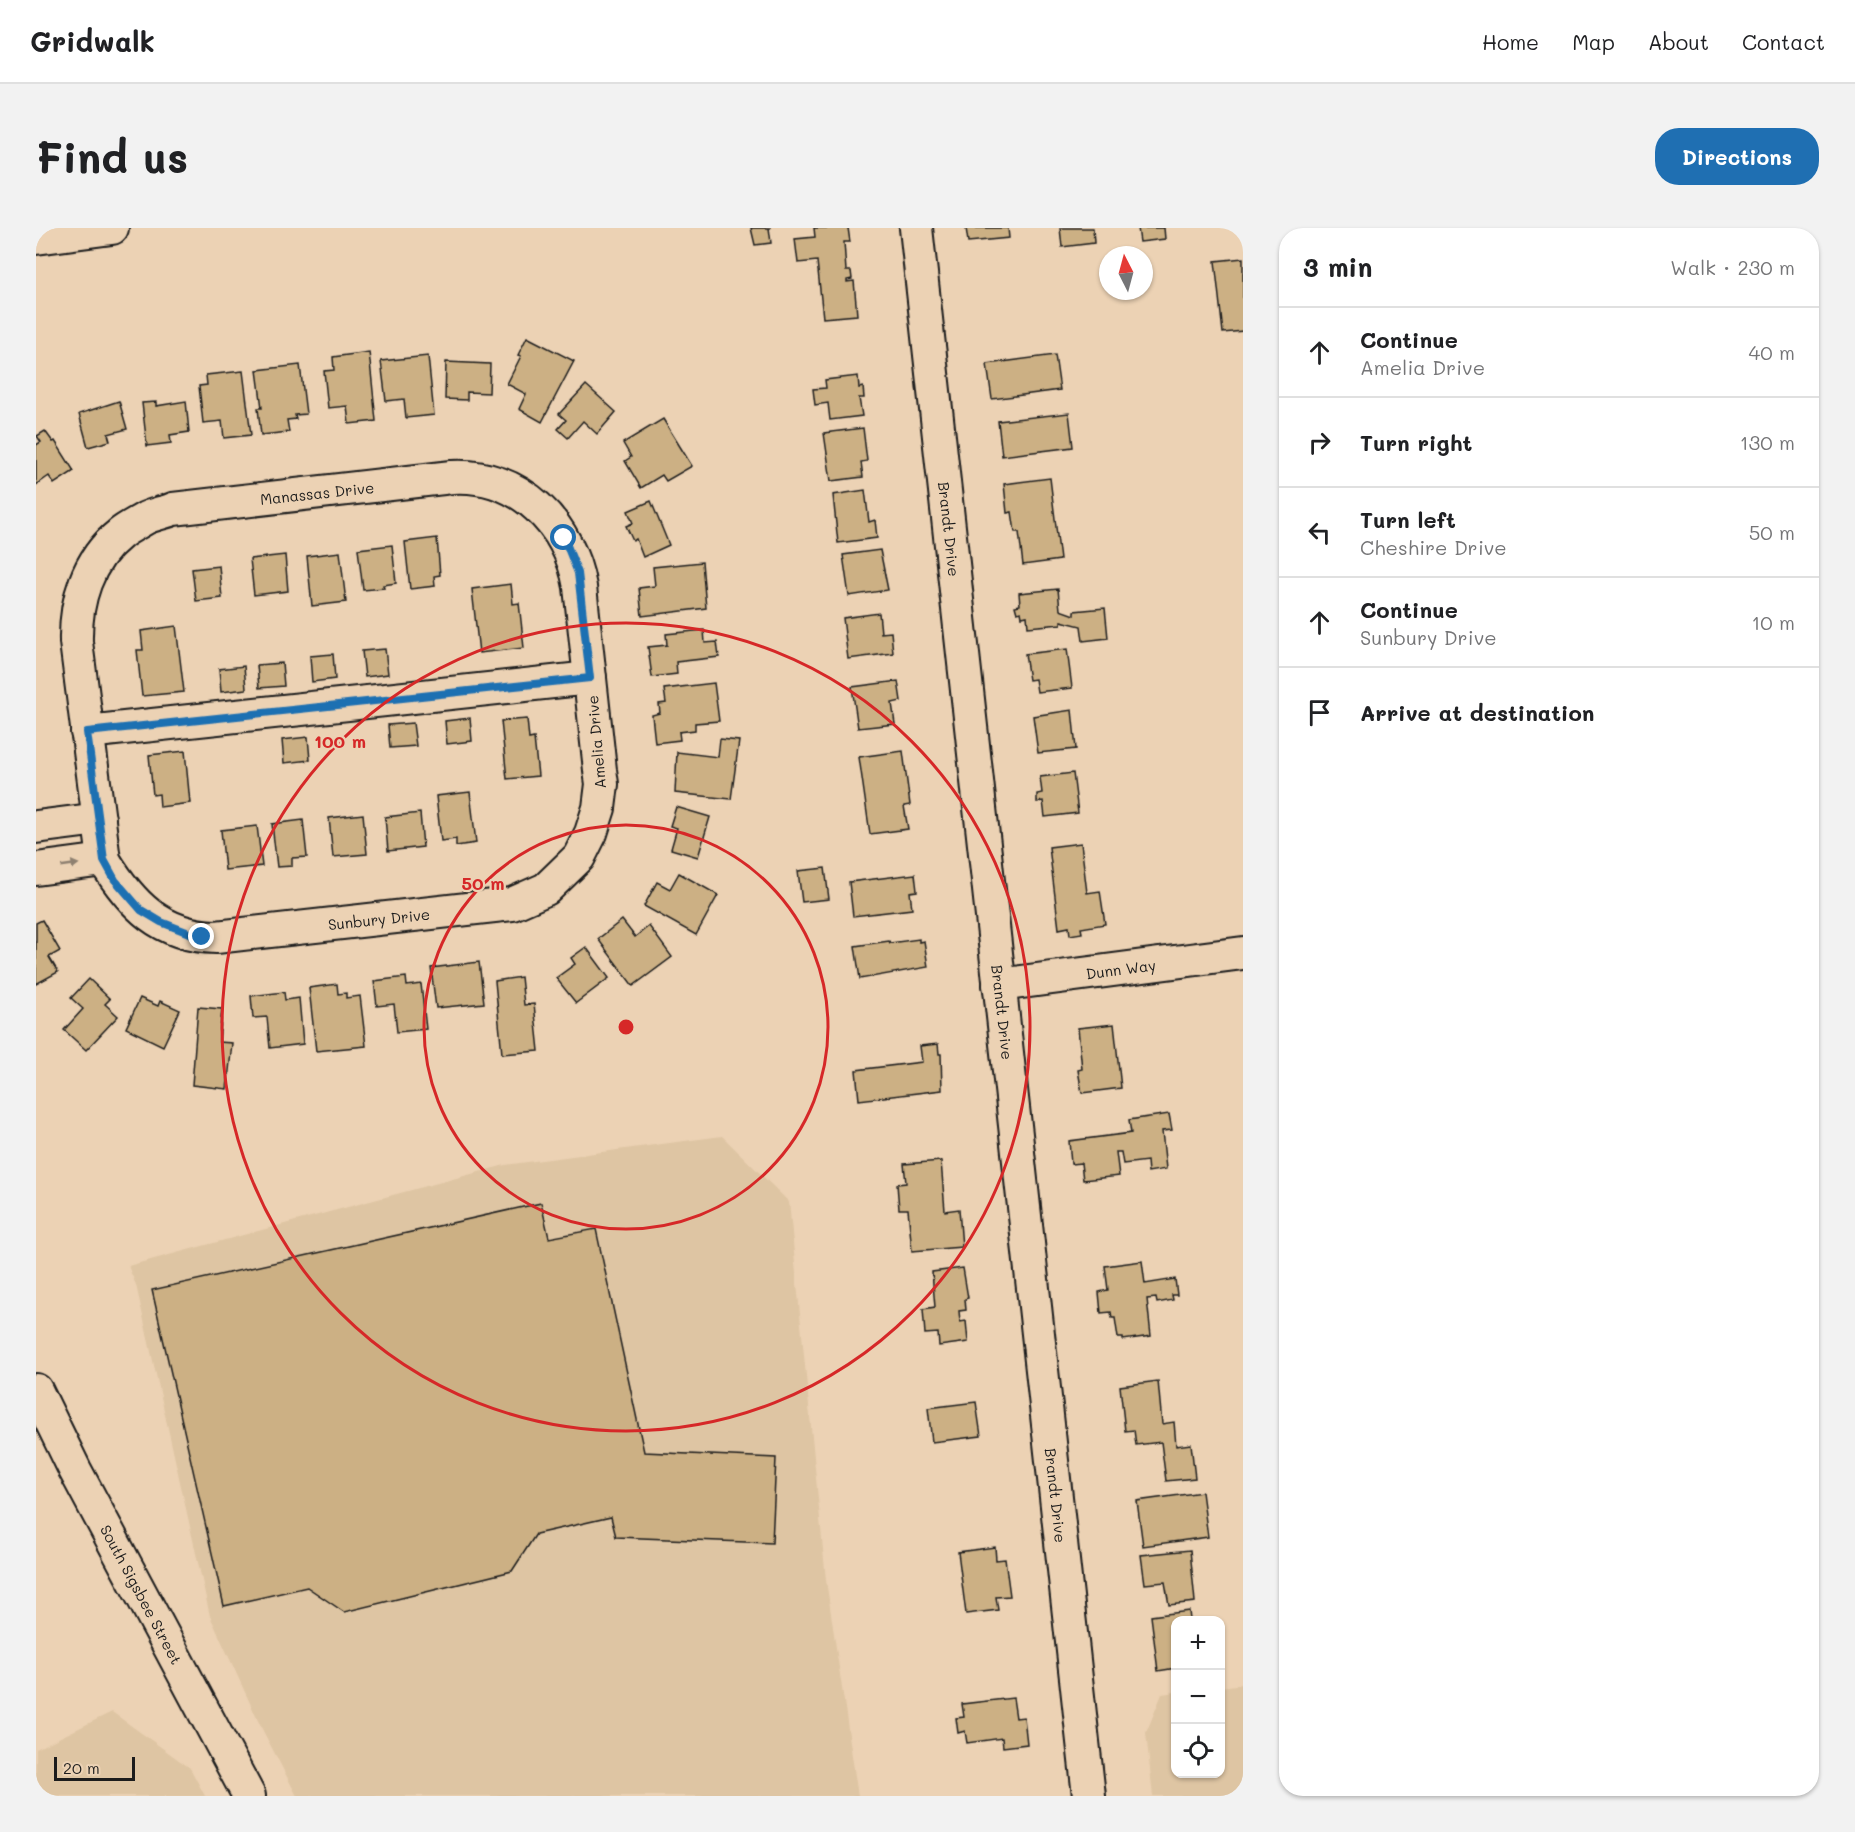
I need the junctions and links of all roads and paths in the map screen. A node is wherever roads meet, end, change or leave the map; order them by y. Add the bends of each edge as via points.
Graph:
1 (112, 228) edge
2 (916, 228) edge
3 (36, 238) edge
4 (529, 501) joint
5 (590, 678) junction
6 (87, 732) junction
7 (99, 819) junction
8 (36, 827) edge
9 (580, 853) joint
10 (104, 860) junction
11 (36, 869) edge
12 (1243, 953) edge
13 (999, 985) junction
14 (36, 1390) edge
15 (249, 1796) edge
16 (1089, 1796) edge

1 - 3 street
2 - 13 street, Brandt Drive
4 - 5 street, Amelia Drive via 549,517 574,561
4 - 6 street, Manassas Drive via 484,479 452,477 174,509 146,517 110,543 88,576 81,595 76,642
5 - 6 street
5 - 9 street, Amelia Drive via 601,796 596,821
6 - 7 street, Manassas Drive
7 - 8 street
7 - 10 street, Manassas Drive
9 - 10 street, Sunbury Drive via 546,889 512,904 216,937 189,933 141,910 115,880
11 -> 10 street
12 - 13 street, Dunn Way
13 - 16 street, Brandt Drive
14 - 15 street, South Sigsbee Street

